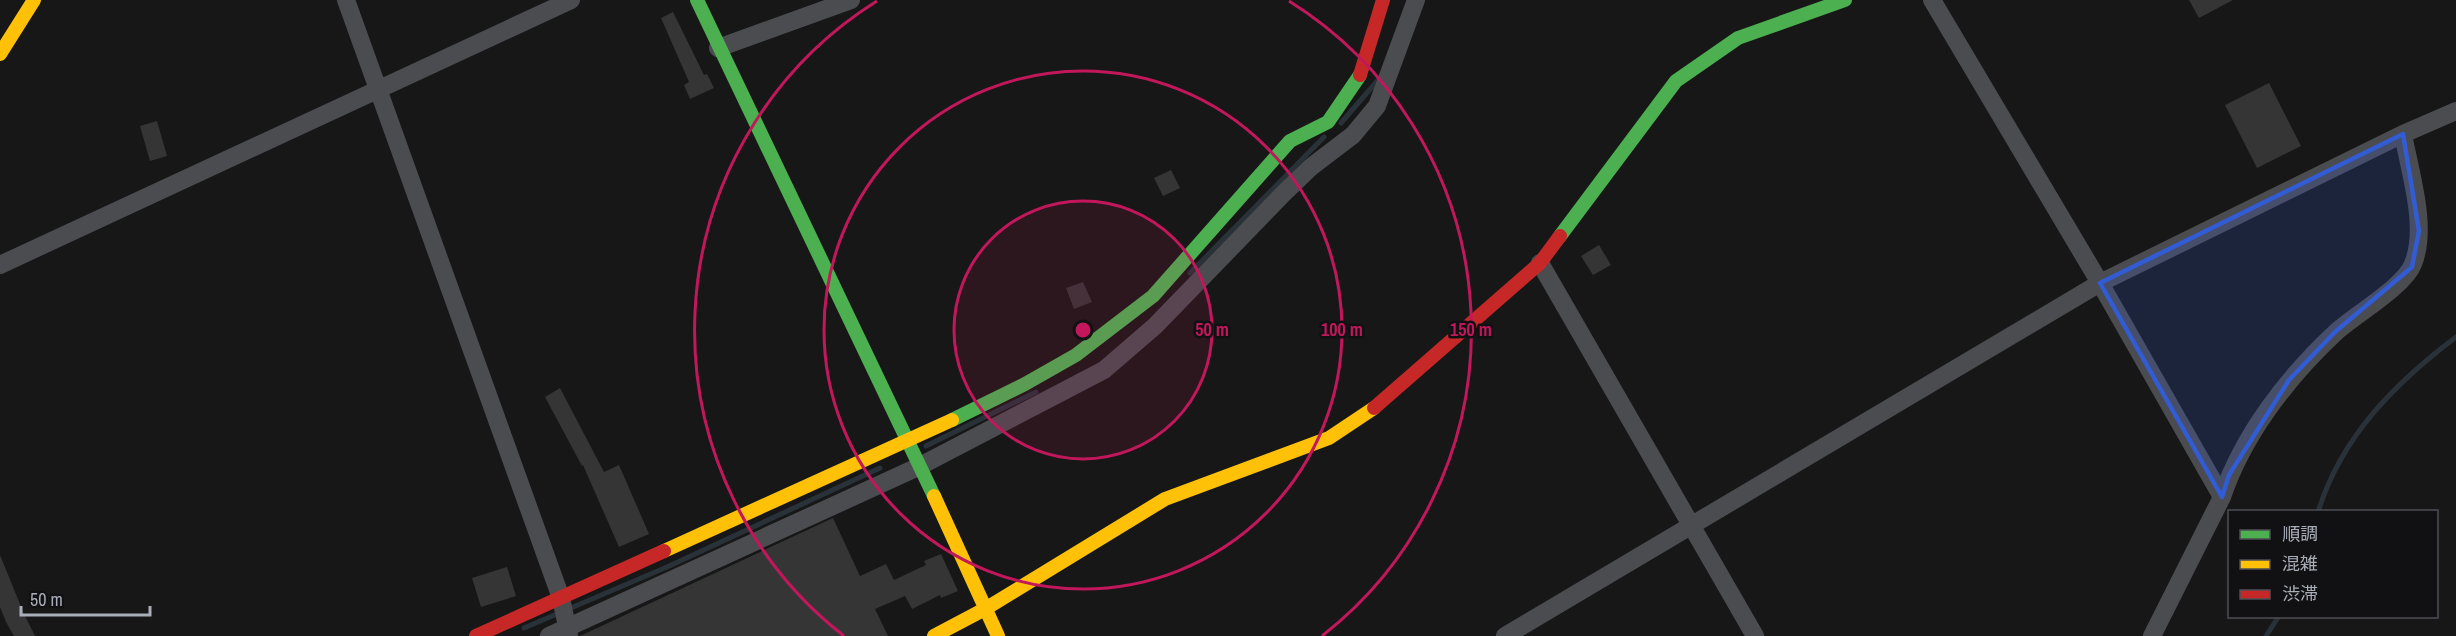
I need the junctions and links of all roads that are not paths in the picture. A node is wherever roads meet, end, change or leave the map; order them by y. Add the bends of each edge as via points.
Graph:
1 (34, 0) edge
2 (346, 0) edge
3 (571, 0) edge
4 (697, 0) edge
5 (851, 0) edge
6 (1383, 0) edge
7 (1416, 0) edge
8 (1845, 0) edge
9 (1932, 0) edge
10 (718, 48) junction
11 (0, 54) edge
12 (377, 89) junction
13 (2456, 111) edge
14 (2403, 134) junction
15 (1540, 263) junction
16 (0, 265) edge
17 (2100, 283) junction
18 (908, 441) junction
19 (918, 467) junction
20 (2222, 497) junction
21 (1691, 524) junction
22 (561, 598) junction
23 (985, 609) junction
24 (568, 632) edge
25 (476, 636) edge
26 (549, 636) edge
27 (934, 636) edge
28 (998, 636) edge
29 (1505, 636) edge
30 (1755, 636) edge
31 (2152, 636) edge

1 - 11 street
2 - 12 street
3 - 12 street
4 - 10 street
5 - 10 street
6 - 18 street via 1362,72 1328,122 1290,141 1153,296 1076,355
7 - 19 street via 1377,106 1353,135 1284,193 1155,326 1104,370
8 - 15 street via 1738,38 1676,81
9 - 17 street
10 - 18 street
12 - 16 street
12 - 22 street
13 - 14 street
14 - 17 street
14 - 20 street via 2420,231 2412,267 2386,294 2335,332 2289,380 2254,430 2229,475
15 - 21 street
15 - 23 street via 1375,407 1329,438 1165,499
17 - 20 street
17 - 21 street
18 - 19 street
18 - 22 street
19 - 23 street
19 - 24 street
20 - 31 street
21 - 29 street
21 - 30 street
22 - 24 street
22 - 25 street
23 - 27 street
23 - 28 street
24 - 26 street

